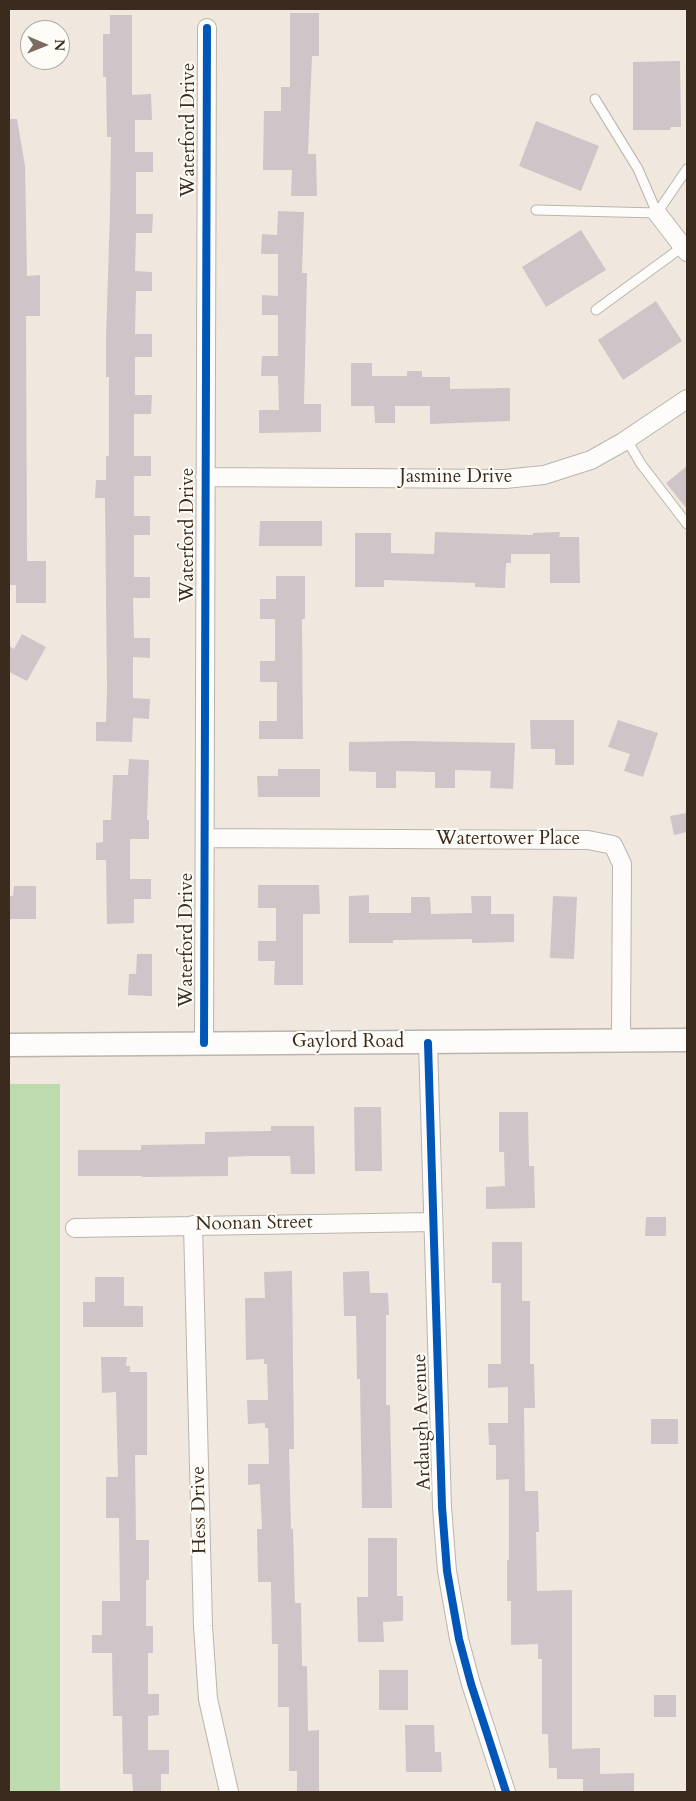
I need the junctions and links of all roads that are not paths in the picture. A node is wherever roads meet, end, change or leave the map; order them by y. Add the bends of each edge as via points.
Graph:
1 (206, 28) dead end
2 (595, 99) dead end
3 (687, 169) edge
4 (536, 210) dead end
5 (657, 212) junction
6 (686, 247) edge
7 (596, 310) dead end
8 (687, 400) edge
9 (627, 440) junction
10 (205, 477) junction
11 (687, 524) edge
12 (205, 838) junction
13 (621, 1040) junction
14 (687, 1040) edge
15 (204, 1043) junction
16 (428, 1043) junction
17 (9, 1045) edge
18 (433, 1222) junction
19 (193, 1225) junction
20 (75, 1228) dead end
21 (229, 1792) edge
22 (506, 1792) edge

1 - 10 street, Waterford Drive
2 - 5 lane via 638,169
3 - 5 lane
4 - 5 lane
5 - 6 street
6 - 7 lane
8 - 9 street, Jasmine Drive
9 - 10 street, Jasmine Drive via 591,460 544,475 515,478
9 - 11 lane via 641,464
10 - 12 street, Waterford Drive
12 - 13 street, Watertower Place via 588,840 613,845 622,864
12 - 15 street, Waterford Drive
13 - 14 street, Gaylord Road
13 - 16 street, Gaylord Road
15 - 16 street, Gaylord Road
15 - 17 street, Gaylord Road
16 - 18 street, Ardaugh Avenue
18 - 19 street, Noonan Street
18 - 22 street, Ardaugh Avenue via 447,1571 464,1657
19 - 20 street, Noonan Street
19 - 21 street, Hess Drive via 208,1699

